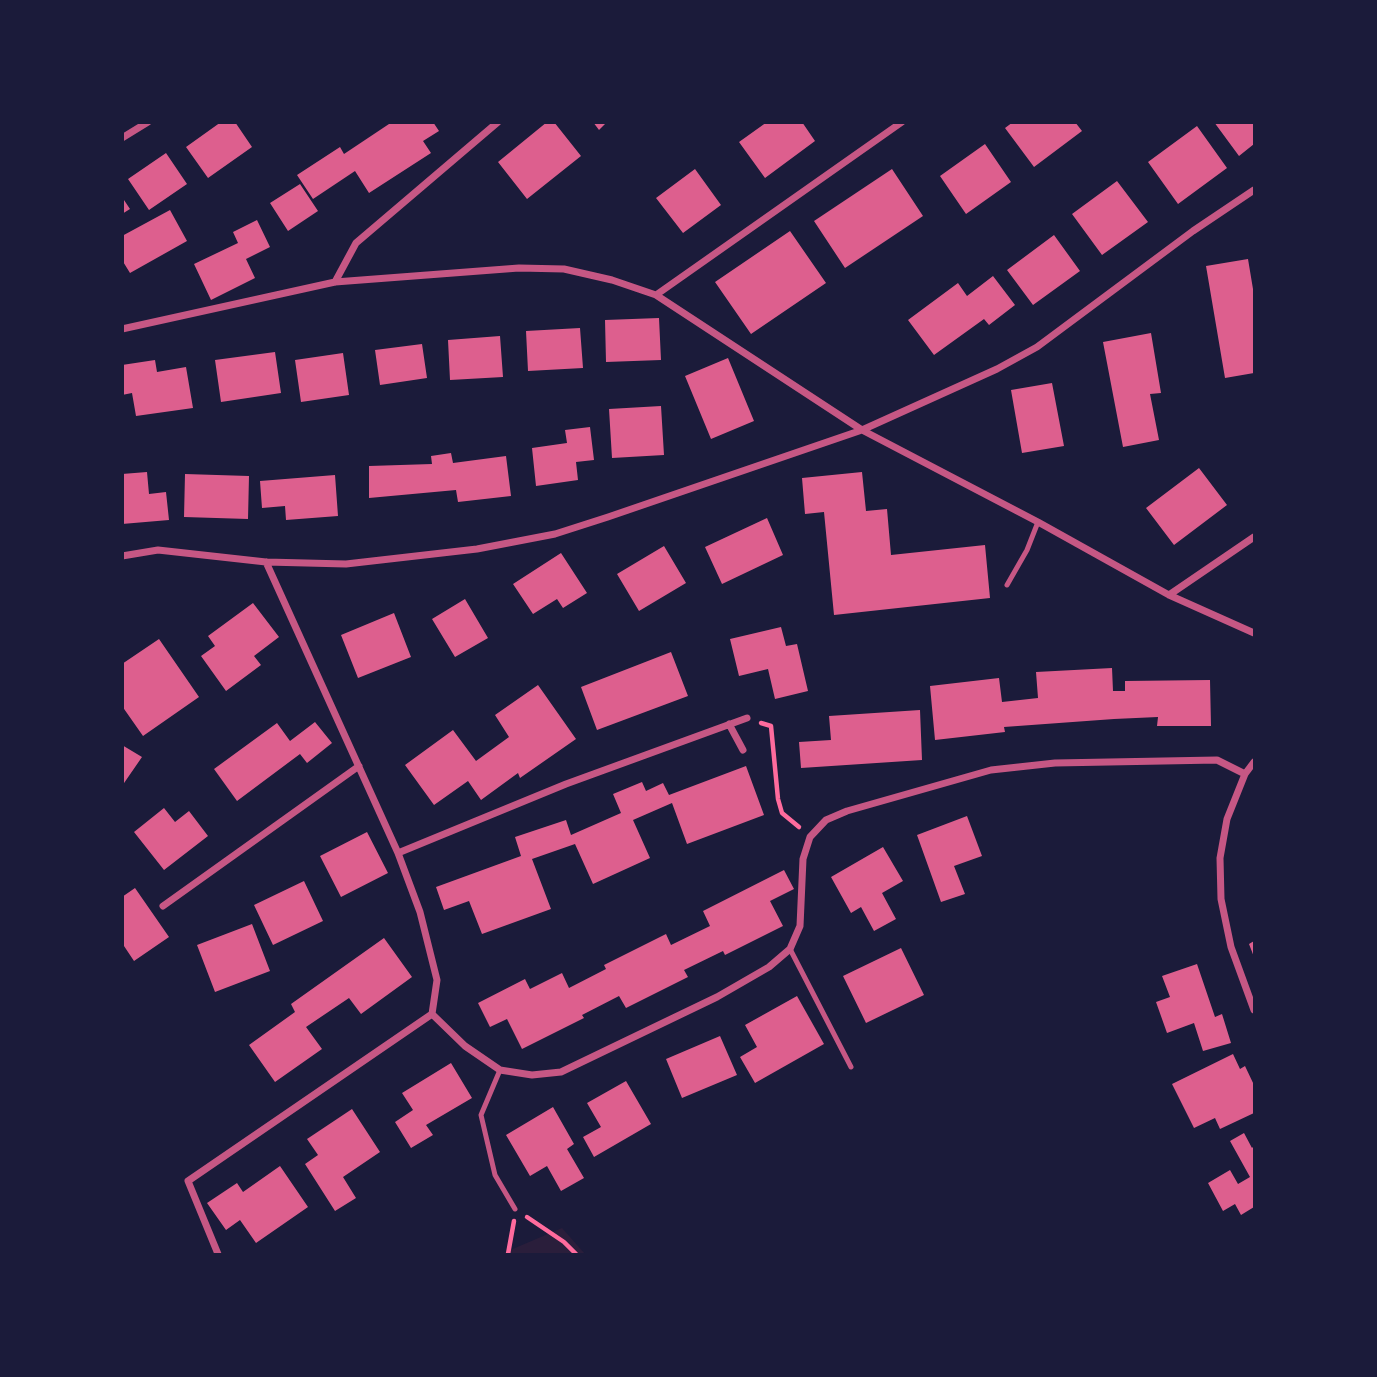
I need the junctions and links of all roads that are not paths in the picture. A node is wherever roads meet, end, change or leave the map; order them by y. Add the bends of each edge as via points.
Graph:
1 (148, 122) edge
2 (498, 122) edge
3 (902, 122) edge
4 (122, 138) edge
5 (1255, 190) edge
6 (335, 282) junction
7 (656, 295) junction
8 (122, 329) edge
9 (862, 430) junction
10 (1038, 522) junction
11 (1255, 537) edge
12 (122, 556) edge
13 (266, 562) junction
14 (1007, 585) dead end
15 (1169, 595) junction
16 (1255, 633) edge
17 (747, 718) road end
18 (729, 724) junction
19 (743, 750) dead end
20 (1255, 762) edge
21 (359, 766) junction
22 (1245, 774) junction
23 (398, 853) junction
24 (163, 906) dead end
25 (790, 949) junction
26 (1255, 1010) edge
27 (432, 1014) junction
28 (851, 1067) dead end
29 (500, 1070) junction
30 (515, 1209) road end
31 (218, 1255) edge

1 - 4 street
2 - 6 street via 356,243
3 - 7 street
5 - 9 street via 1037,347
6 - 7 street via 519,268 564,269
6 - 8 street
7 - 9 street
9 - 10 street
9 - 13 street via 555,534 477,549 346,564
10 - 14 lane
10 - 15 street
11 - 15 street
12 - 13 street via 158,550
13 - 21 street
15 - 16 street
17 - 18 street
18 - 19 street
18 - 23 street
20 - 22 street
21 - 23 street
21 - 24 street
22 - 25 street via 1217,760 1055,763 991,770 847,811 826,820 810,837 803,859 800,926
22 - 26 street via 1227,819 1220,858 1221,899 1231,947
23 - 27 street via 420,912 437,980
25 - 28 lane
25 - 29 street via 769,967 717,997 561,1072
27 - 29 street
27 - 31 street via 188,1181
29 - 30 lane via 481,1115 495,1175

